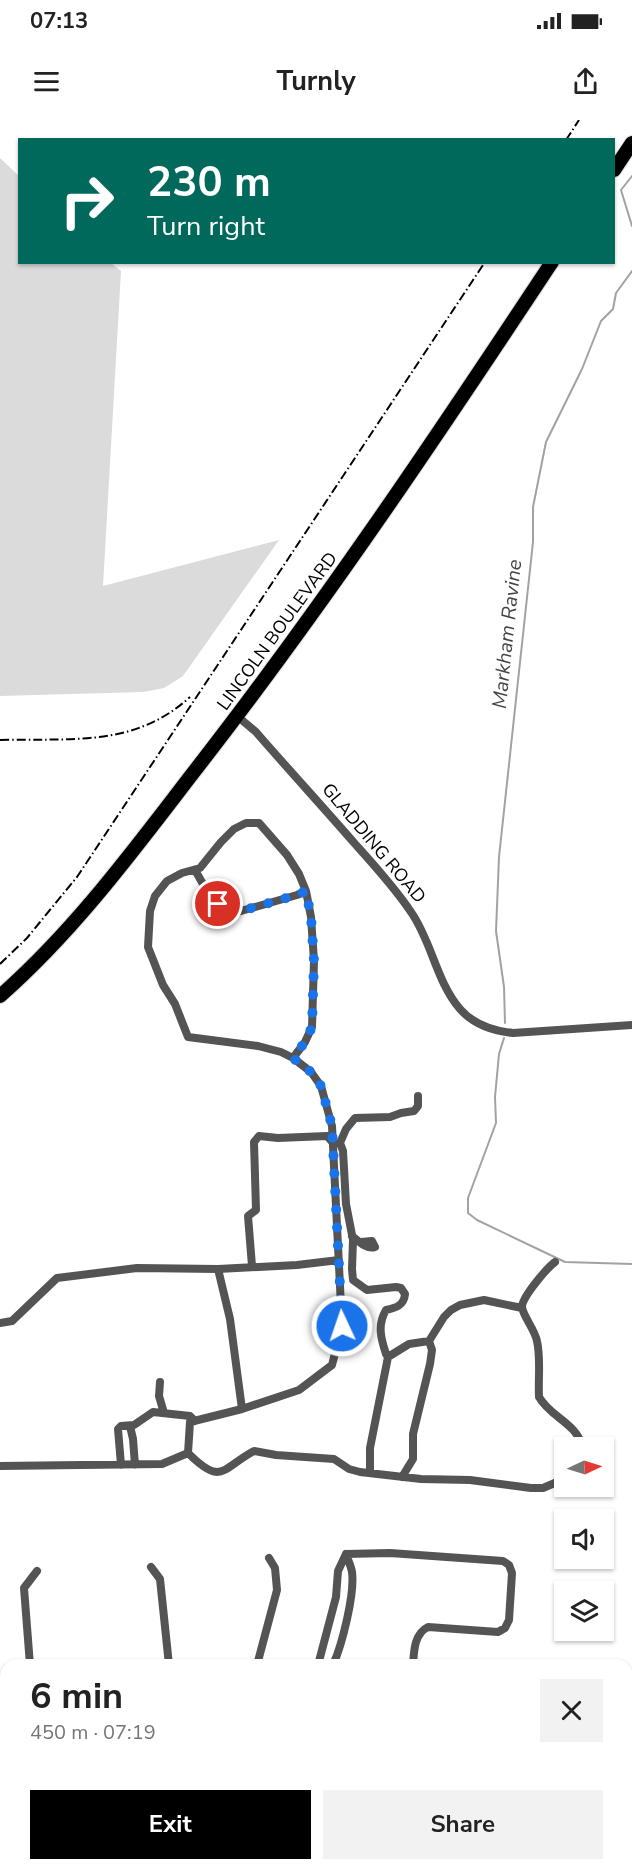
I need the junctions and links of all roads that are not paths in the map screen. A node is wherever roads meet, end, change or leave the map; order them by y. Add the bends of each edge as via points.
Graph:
1 (632, 143) edge
2 (615, 169) edge
3 (551, 264) edge
4 (237, 716) junction
5 (195, 870) junction
6 (306, 891) junction
7 (236, 899) dead end
8 (226, 910) junction
9 (0, 996) edge
10 (632, 1025) edge
11 (293, 1058) junction
12 (418, 1096) dead end
13 (336, 1143) junction
14 (352, 1236) junction
15 (361, 1242) dead end
16 (339, 1260) junction
17 (555, 1262) dead end
18 (252, 1266) junction
19 (218, 1269) junction
20 (522, 1308) junction
21 (0, 1323) edge
22 (429, 1341) junction
23 (388, 1357) junction
24 (160, 1382) dead end
25 (242, 1409) junction
26 (164, 1413) junction
27 (195, 1421) junction
28 (130, 1426) junction
29 (578, 1437) edge
30 (188, 1453) junction
31 (121, 1465) junction
32 (135, 1465) junction
33 (0, 1466) edge
34 (370, 1473) junction
35 (402, 1477) junction
36 (554, 1483) edge
37 (346, 1554) junction
38 (268, 1558) dead end
39 (151, 1567) dead end
40 (37, 1571) dead end
41 (30, 1659) edge
42 (168, 1659) edge
43 (259, 1659) edge
44 (320, 1659) edge
45 (335, 1659) edge
46 (414, 1659) edge

1 - 2 main road
3 - 4 main road, LINCOLN BOULEVARD via 342,573
4 - 9 main road, LINCOLN BOULEVARD via 96,895 44,955
4 - 10 street, GLADDING ROAD via 256,732 384,877 411,912 451,996 472,1020 513,1034
5 - 6 street via 234,829 246,823 259,823 287,855
5 - 8 street via 209,894
5 - 11 street via 167,881 155,896 148,947 188,1037 258,1046
6 - 8 street via 234,913
6 - 11 street via 313,950 312,1027
7 - 8 street
11 - 13 street via 321,1086
12 - 13 street via 414,1111 390,1117 355,1118 344,1138
13 - 14 street via 344,1151
13 - 16 street
13 - 18 street via 327,1136 256,1138 256,1210 248,1216
14 - 15 street
14 - 23 street via 352,1275 357,1284 372,1291 401,1288 405,1294 401,1304 386,1310 381,1320 380,1336
16 - 18 street
16 - 25 street via 342,1326 332,1365 299,1390
17 - 20 street via 535,1283
18 - 19 street
19 - 21 street via 137,1268 57,1278 12,1321
19 - 25 street via 230,1319
20 - 22 street via 491,1301 460,1305 444,1317
20 - 29 street via 537,1338 539,1397
22 - 23 street via 409,1344
22 - 35 street via 432,1350 413,1434 413,1459
23 - 34 street via 370,1449
24 - 26 street
25 - 27 street
26 - 27 street via 190,1416
26 - 28 street via 153,1412
27 - 30 street via 190,1422
28 - 31 street via 118,1429
28 - 32 street
30 - 32 street via 162,1464
30 - 34 street via 206,1469 220,1472 254,1451 334,1459 349,1469
31 - 32 street
31 - 33 street
34 - 35 street
35 - 36 street via 531,1488
37 - 44 street via 338,1571 336,1598
37 - 45 street via 352,1573 350,1598
37 - 46 street via 504,1561 509,1565 512,1573 505,1628 498,1632 428,1627 421,1630 416,1640
38 - 43 street via 275,1568 277,1590
39 - 42 street via 160,1579
40 - 41 street via 24,1588

